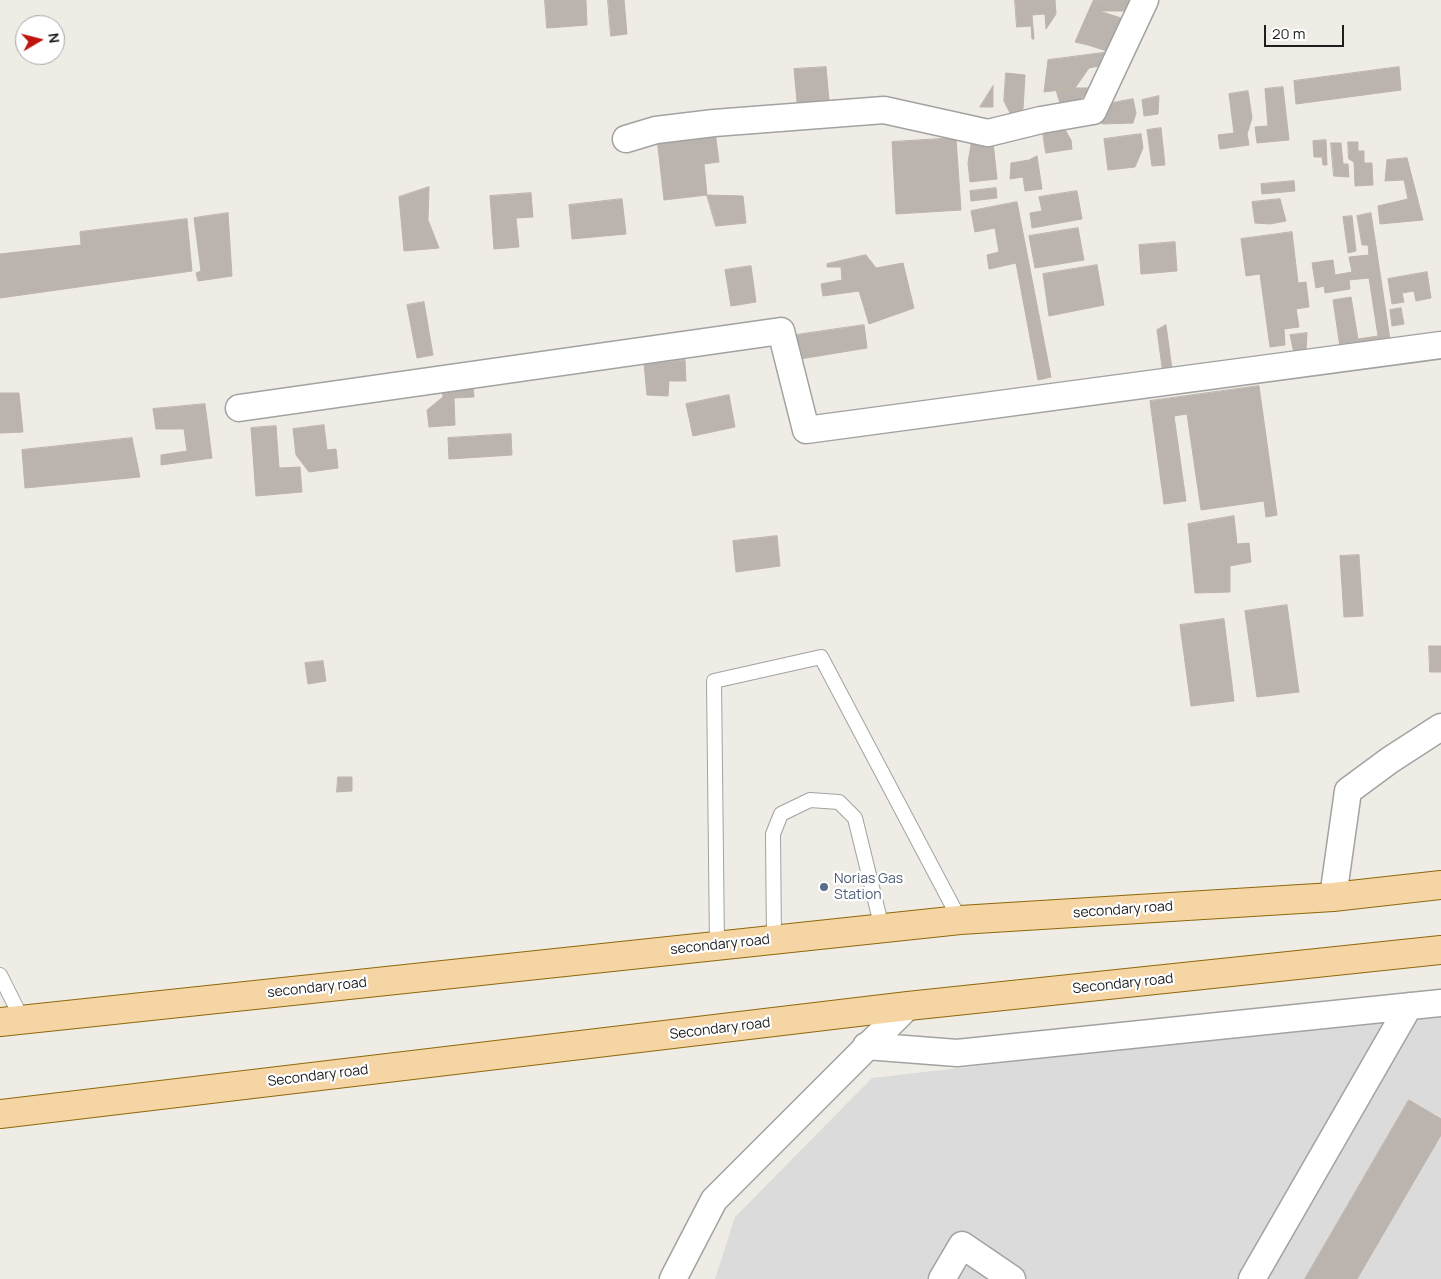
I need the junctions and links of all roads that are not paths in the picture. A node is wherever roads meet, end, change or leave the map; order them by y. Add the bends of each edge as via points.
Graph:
1 (1145, 0) edge
2 (626, 139) dead end
3 (1441, 345) edge
4 (240, 408) dead end
5 (1441, 727) edge
6 (1441, 885) edge
7 (1333, 896) junction
8 (960, 920) junction
9 (882, 928) junction
10 (774, 940) junction
11 (718, 946) junction
12 (1441, 950) edge
13 (0, 975) edge
14 (1441, 1003) edge
15 (908, 1006) junction
16 (1409, 1006) junction
17 (11, 1020) edge
18 (866, 1046) junction
19 (0, 1114) edge
20 (682, 1276) edge
21 (942, 1279) edge
22 (1012, 1279) edge
23 (1252, 1279) edge

1 - 2 street via 1093,111 988,133 884,110 714,123 656,130
3 - 4 street via 806,430 781,331
5 - 7 street via 1348,791
6 - 7 main road, secondary road
7 - 8 main road, secondary road
8 - 9 main road, secondary road
8 - 11 lane via 821,657 714,681
9 - 10 main road, secondary road
9 - 10 lane via 855,818 839,802 810,800 781,814 773,834
10 - 11 main road, secondary road
11 - 17 main road, secondary road
12 - 15 main road, Secondary road
13 - 17 lane
14 - 16 street
15 - 18 street
15 - 19 main road, Secondary road
16 - 18 street via 957,1053
16 - 23 street
18 - 20 street via 714,1200
21 - 22 street via 962,1246

